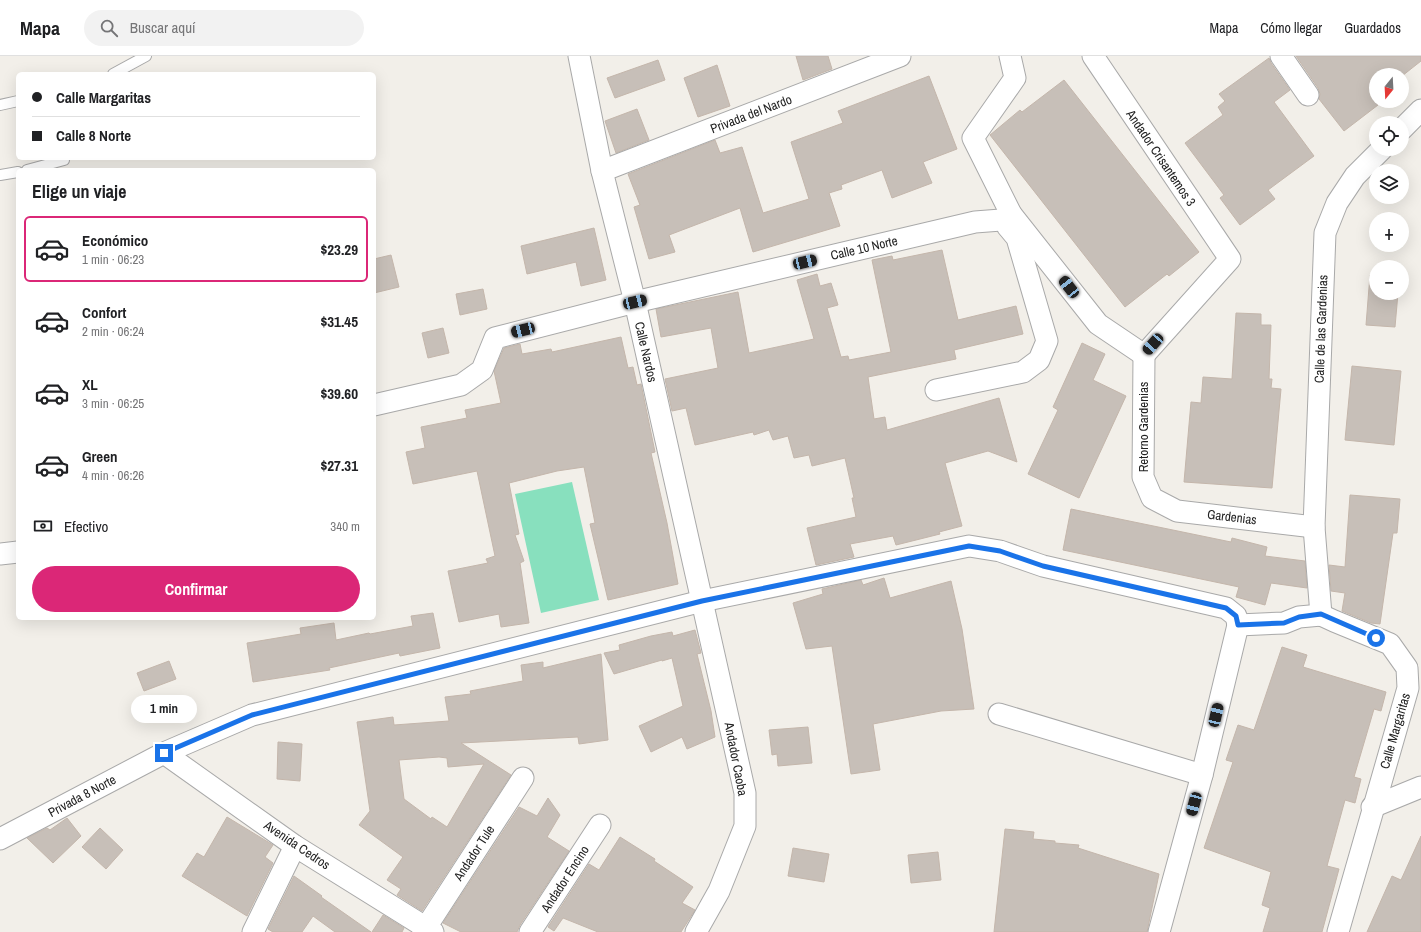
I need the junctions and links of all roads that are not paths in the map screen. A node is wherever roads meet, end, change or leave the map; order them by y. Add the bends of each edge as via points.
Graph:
1 (146, 56) edge
2 (579, 56) edge
3 (900, 56) edge
4 (1010, 56) edge
5 (1093, 56) edge
6 (1281, 56) edge
7 (117, 72) edge
8 (1308, 95) dead end
9 (16, 101) edge
10 (0, 105) edge
11 (1421, 110) edge
12 (1409, 122) edge
13 (1375, 156) edge
14 (63, 160) edge
15 (34, 168) edge
16 (602, 171) junction
17 (16, 172) edge
18 (0, 176) edge
19 (1006, 217) junction
20 (635, 302) junction
21 (1144, 355) junction
22 (936, 390) dead end
23 (376, 405) edge
24 (1152, 498) joint
25 (1314, 528) junction
26 (16, 552) edge
27 (0, 554) edge
28 (702, 601) junction
29 (1321, 614) junction
30 (1238, 625) junction
31 (999, 714) dead end
32 (164, 753) junction
33 (1202, 775) junction
34 (522, 778) dead end
35 (1421, 787) edge
36 (1372, 807) junction
37 (600, 825) dead end
38 (0, 839) edge
39 (295, 846) junction
40 (427, 931) edge
41 (253, 932) edge
42 (530, 932) edge
43 (696, 932) edge
44 (1159, 932) edge
45 (1338, 932) edge

1 - 7 lane
2 - 16 street, Calle Nardos
3 - 16 street, Privada del Nardo
4 - 19 street via 1015,78 972,138
5 - 21 street, Andador Crisantemos 3 via 1230,259
6 - 8 street
9 - 10 lane
11 - 12 street
13 - 25 street, Calle de las Gardenias via 1355,176 1340,197 1325,233
14 - 15 lane
16 - 20 street, Calle Nardos
17 - 18 lane
19 - 20 street, Calle 10 Norte via 975,222
19 - 21 street via 1098,324
19 - 22 street via 1018,238 1047,341 1039,360 1024,372
20 - 23 street, Calle 10 Norte via 495,338 482,370 461,385
20 - 28 street, Calle Nardos
21 - 24 street, Retorno Gardenias via 1142,477
24 - 25 street, Gardenias via 1177,510
25 - 29 street
26 - 27 street
28 - 30 street, Privada 8 Norte via 969,546 1000,551 1043,566 1226,608 1236,616
28 - 32 street, Privada 8 Norte via 252,715
28 - 43 street, Andador Caoba via 745,793 745,826 719,891
29 - 30 street via 1299,617 1284,623
29 - 36 street, Calle Margaritas via 1390,644 1407,668 1408,688
30 - 33 street
31 - 33 street
32 - 38 street, Privada 8 Norte
32 - 39 street, Avenida Cedros
33 - 44 street
34 - 40 street, Andador Tule
35 - 36 street
36 - 45 street, Calle Margaritas
37 - 42 street, Andador Encino
39 - 40 street, Avenida Cedros
39 - 41 street

